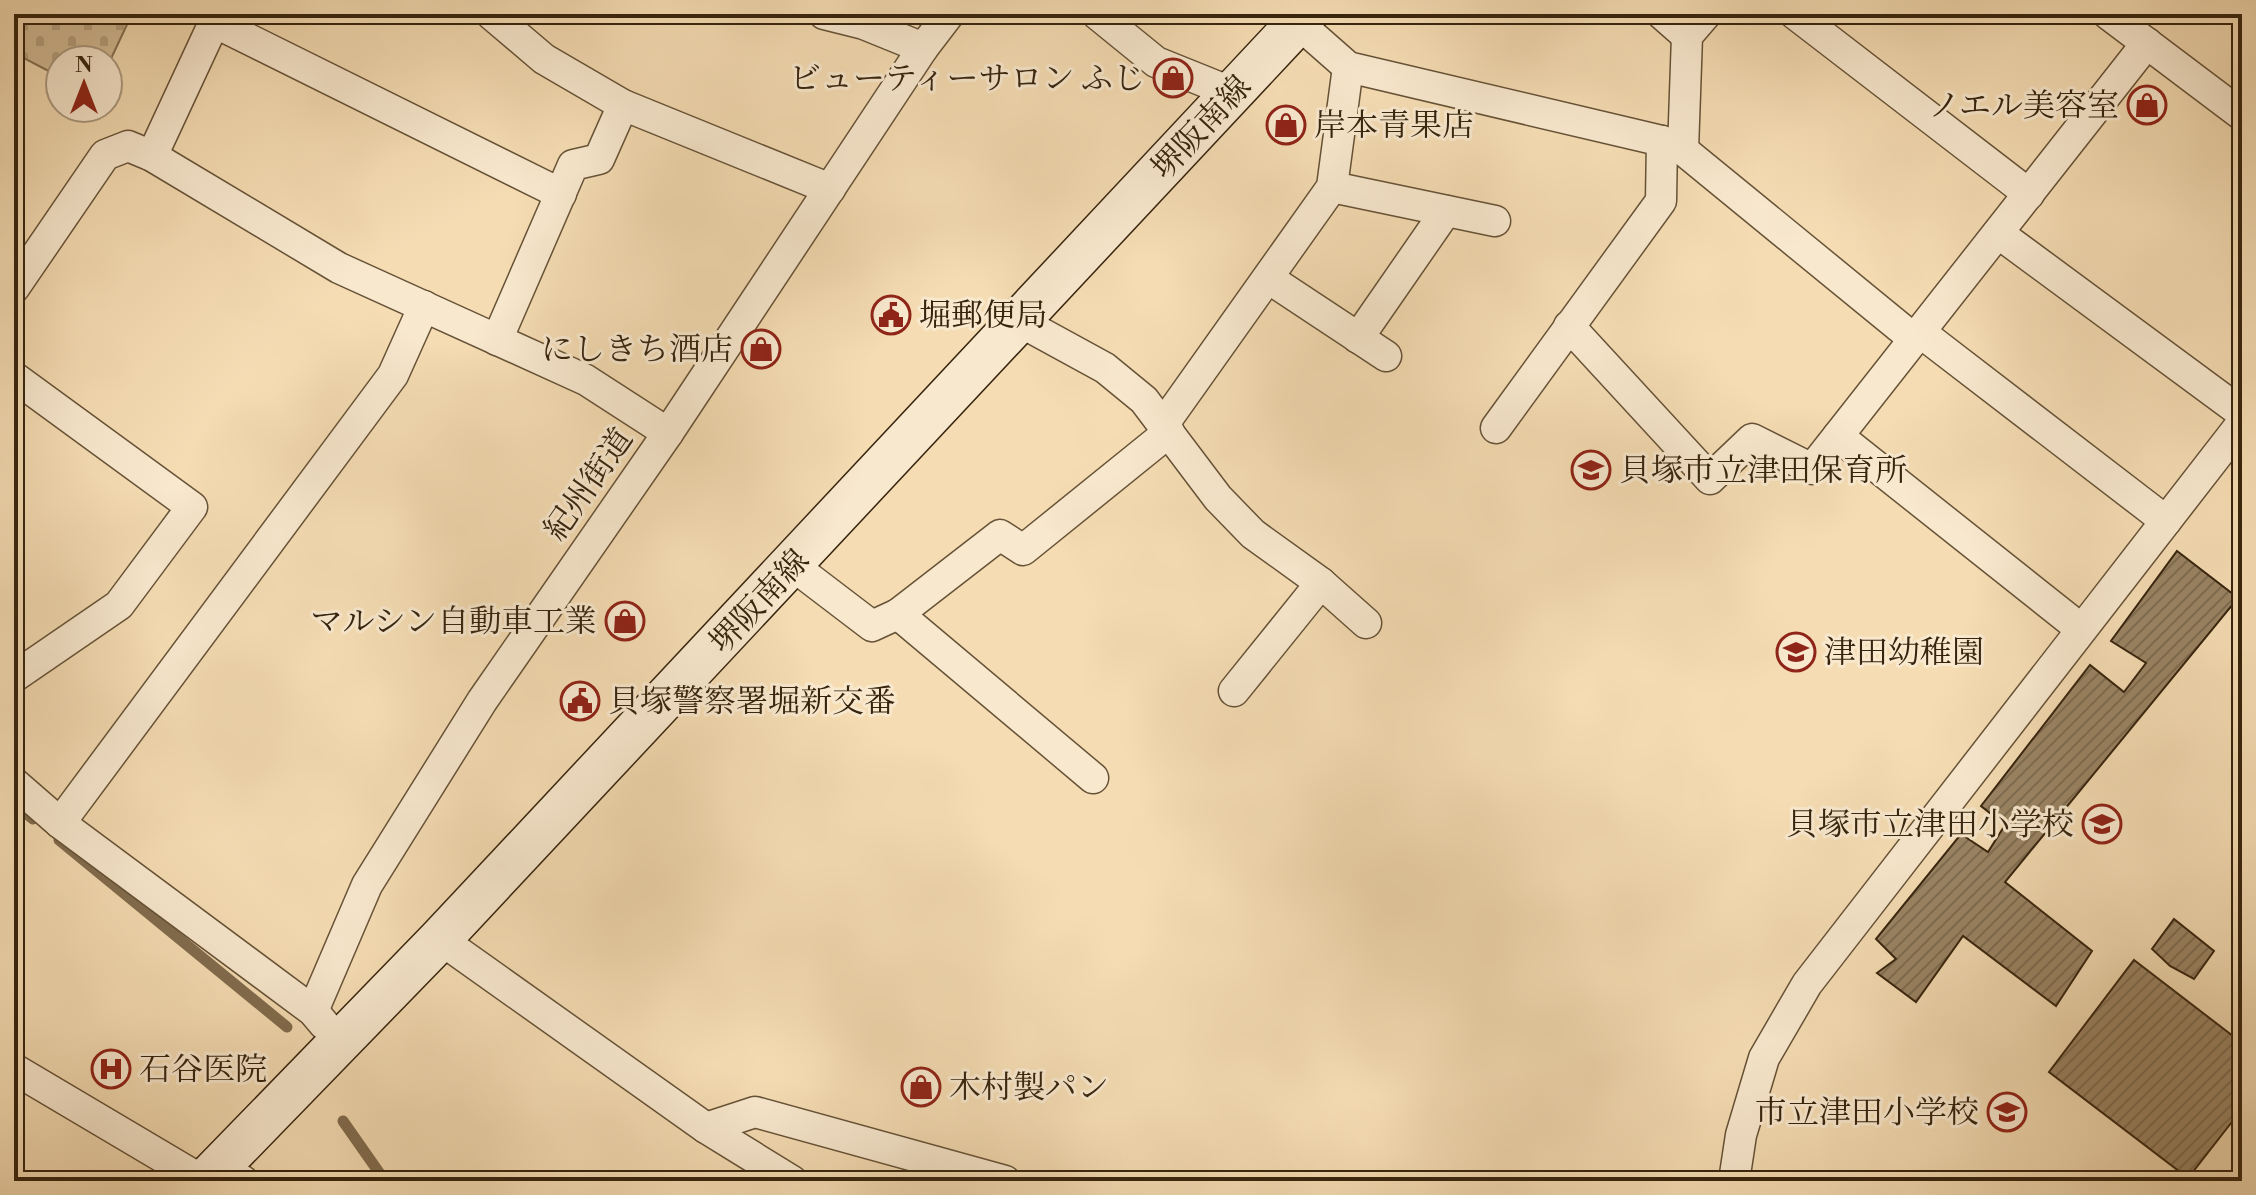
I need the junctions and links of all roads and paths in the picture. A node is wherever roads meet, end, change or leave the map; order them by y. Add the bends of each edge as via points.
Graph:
1 (491, 14) edge
2 (824, 14) edge
3 (949, 14) edge
4 (1097, 14) edge
5 (1662, 14) edge
6 (1795, 14) edge
7 (2108, 14) edge
8 (216, 18) edge
9 (1302, 18) edge
10 (1696, 25) edge
11 (2147, 43) junction
12 (923, 48) junction
13 (1348, 67) junction
14 (1233, 93) junction
15 (623, 105) junction
16 (2242, 115) edge
17 (1672, 146) junction
18 (152, 156) junction
19 (1332, 187) junction
20 (830, 189) junction
21 (561, 194) junction
22 (2029, 194) junction
23 (1446, 211) junction
24 (1495, 221) dead end
25 (1998, 233) junction
26 (1268, 278) junction
27 (14, 288) edge
28 (424, 306) junction
29 (1019, 321) junction
30 (1569, 326) junction
31 (1917, 336) junction
32 (1358, 338) junction
33 (497, 340) junction
34 (1386, 356) dead end
35 (14, 377) edge
36 (2242, 413) edge
37 (2242, 423) edge
38 (1496, 428) dead end
39 (1166, 429) junction
40 (668, 433) junction
41 (1838, 436) junction
42 (2166, 521) junction
43 (792, 565) junction
44 (1321, 583) junction
45 (898, 614) junction
46 (1366, 623) dead end
47 (2081, 629) junction
48 (14, 677) edge
49 (1234, 691) dead end
50 (1093, 778) dead end
51 (14, 783) edge
52 (60, 823) junction
53 (440, 939) junction
54 (313, 1011) junction
55 (341, 1044) junction
56 (14, 1069) edge
57 (706, 1128) junction
58 (217, 1178) edge
59 (792, 1181) edge
60 (1005, 1181) edge
61 (1734, 1181) edge

1 - 15 street via 544,59
2 - 12 street
3 - 12 street, 紀州街道
4 - 14 street via 1156,62
5 - 10 street
6 - 22 street
7 - 11 street
8 - 18 street
8 - 21 street
9 - 13 street
9 - 14 main road, 堺阪南線
10 - 17 street
11 - 16 street
11 - 22 street
12 - 20 street, 紀州街道
13 - 17 street
13 - 19 street
14 - 29 main road, 堺阪南線
15 - 20 street
15 - 21 street via 599,159 573,165
17 - 30 street via 1661,201
17 - 31 street
18 - 27 street via 128,146 105,155
18 - 28 street via 339,268
19 - 23 street
19 - 26 street
20 - 40 street, 紀州街道
21 - 33 street
22 - 25 street
23 - 24 street
23 - 32 street
25 - 31 street
25 - 36 street
26 - 32 street
26 - 39 street
28 - 33 street
28 - 52 street via 393,375
29 - 39 street via 1105,368 1144,400
29 - 43 main road, 堺阪南線
30 - 38 street
30 - 41 street via 1710,479 1752,439 1812,469
31 - 41 street
31 - 42 street
32 - 34 street
33 - 40 street via 586,380
35 - 48 street via 192,507 119,605
37 - 42 street
39 - 44 street via 1253,534
39 - 45 street via 1023,550 1000,535
40 - 54 street, 紀州街道 via 482,701 367,885
41 - 47 street
42 - 47 street
43 - 45 street via 872,626
43 - 53 main road, 堺阪南線
44 - 46 street
44 - 49 street
45 - 50 street
47 - 61 street via 1807,984 1764,1058 1741,1135
51 - 52 street
52 - 54 street
53 - 55 main road, 堺阪南線
53 - 57 street
54 - 55 street
55 - 58 main road, 堺阪南線
56 - 58 street
57 - 59 street
57 - 60 street via 755,1112

